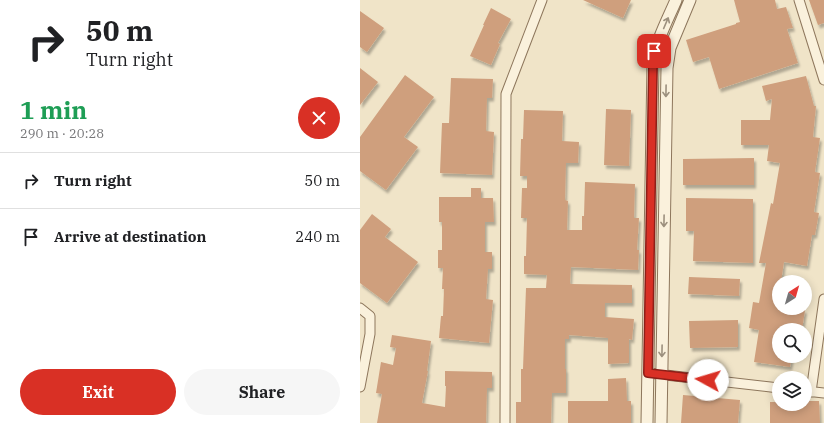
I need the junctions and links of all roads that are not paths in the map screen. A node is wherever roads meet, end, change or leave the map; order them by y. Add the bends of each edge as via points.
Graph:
1 (542, 0) edge
2 (676, 0) edge
3 (690, 0) edge
4 (799, 0) edge
5 (824, 80) edge
6 (824, 300) edge
7 (360, 308) edge
8 (812, 371) edge
9 (648, 373) junction
10 (661, 375) junction
11 (360, 387) edge
12 (772, 387) edge
13 (812, 392) edge
14 (824, 393) edge
15 (505, 423) edge
16 (647, 423) edge
17 (660, 423) edge

1 - 15 street via 506,94
9 -> 2 street via 653,63 654,51
3 -> 10 street via 670,48 667,68
4 - 5 street
6 - 8 street
7 - 11 street via 370,316 370,334
9 - 10 street
9 - 16 street
10 - 12 street
10 - 17 street
13 - 14 street

